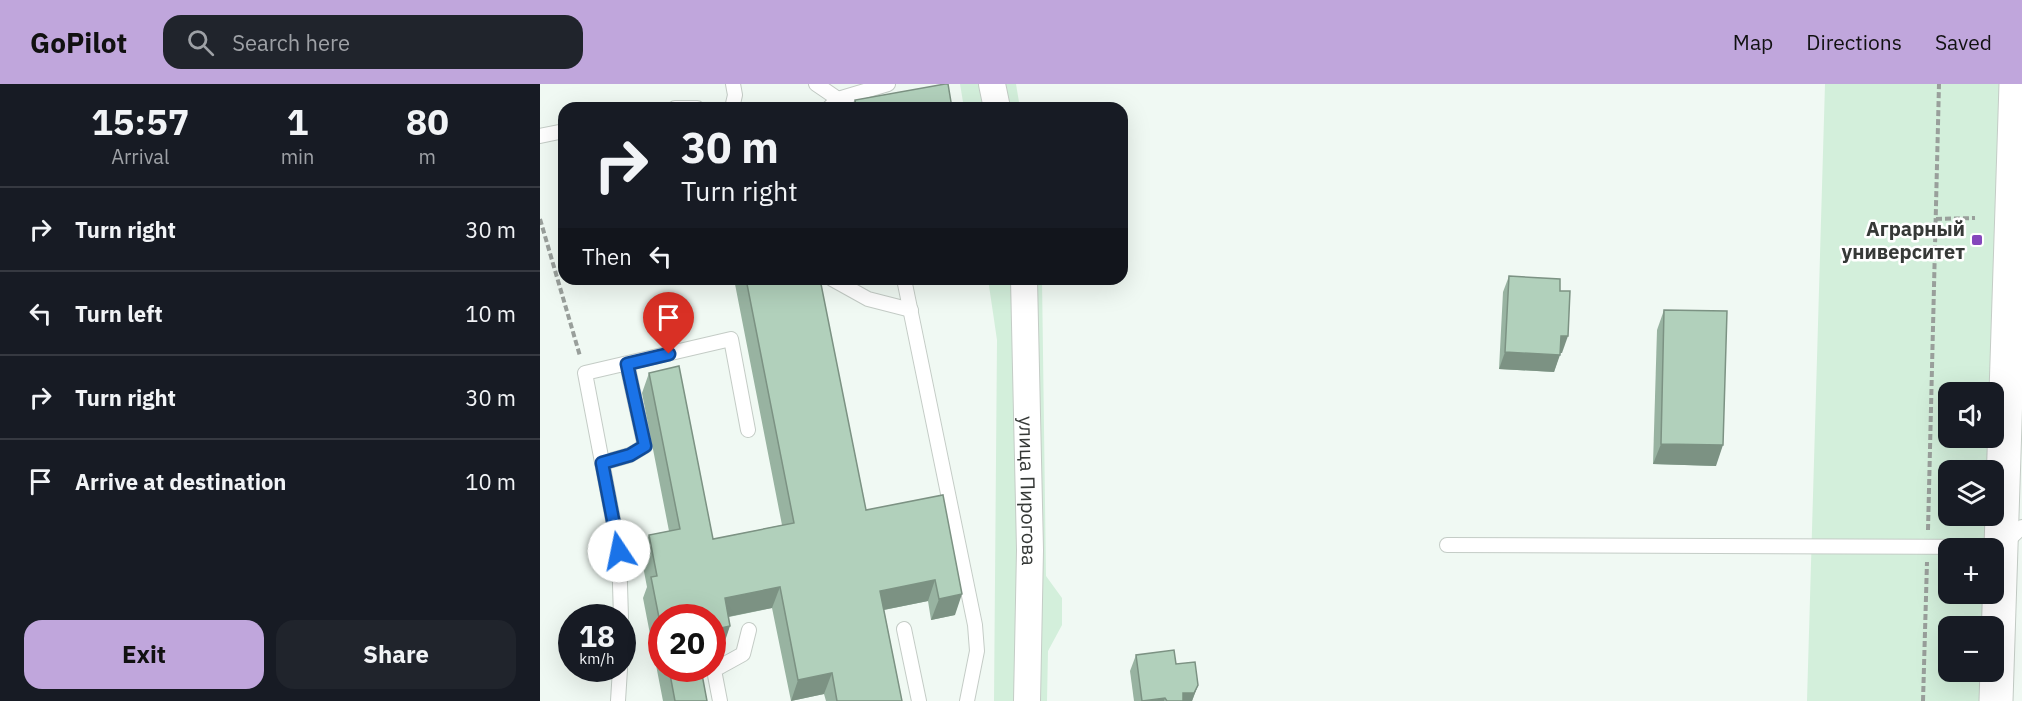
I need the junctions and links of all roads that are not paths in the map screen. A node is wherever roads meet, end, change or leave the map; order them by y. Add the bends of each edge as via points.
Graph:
1 (733, 84) edge
2 (816, 84) edge
3 (888, 84) edge
4 (992, 84) edge
5 (2016, 84) edge
6 (733, 102) edge
7 (831, 102) edge
8 (838, 102) edge
9 (995, 102) edge
10 (558, 132) edge
11 (540, 135) edge
12 (843, 285) edge
13 (905, 285) edge
14 (1024, 285) edge
15 (911, 310) junction
16 (627, 364) junction
17 (748, 430) dead end
18 (602, 463) junction
19 (2011, 537) edge
20 (1447, 545) dead end
21 (621, 604) edge
22 (904, 629) dead end
23 (749, 630) dead end
24 (620, 682) edge
25 (618, 701) edge
26 (720, 701) edge
27 (919, 701) edge
28 (967, 701) edge
29 (1027, 701) edge
30 (1996, 701) edge

1 - 6 lane
2 - 7 lane
3 - 8 lane
4 - 9 street
5 - 19 main road
10 - 11 lane
12 - 15 lane via 868,298
13 - 15 lane
14 - 29 street, улица Пирогова via 1030,550
15 - 28 lane via 975,625 977,651
16 - 17 lane via 731,339
16 - 18 lane via 645,446
16 - 18 lane via 585,373
18 - 21 lane via 619,551
19 - 20 lane via 1928,545
19 - 30 main road
22 - 27 lane
23 - 26 lane via 743,654 714,670
24 - 25 lane

